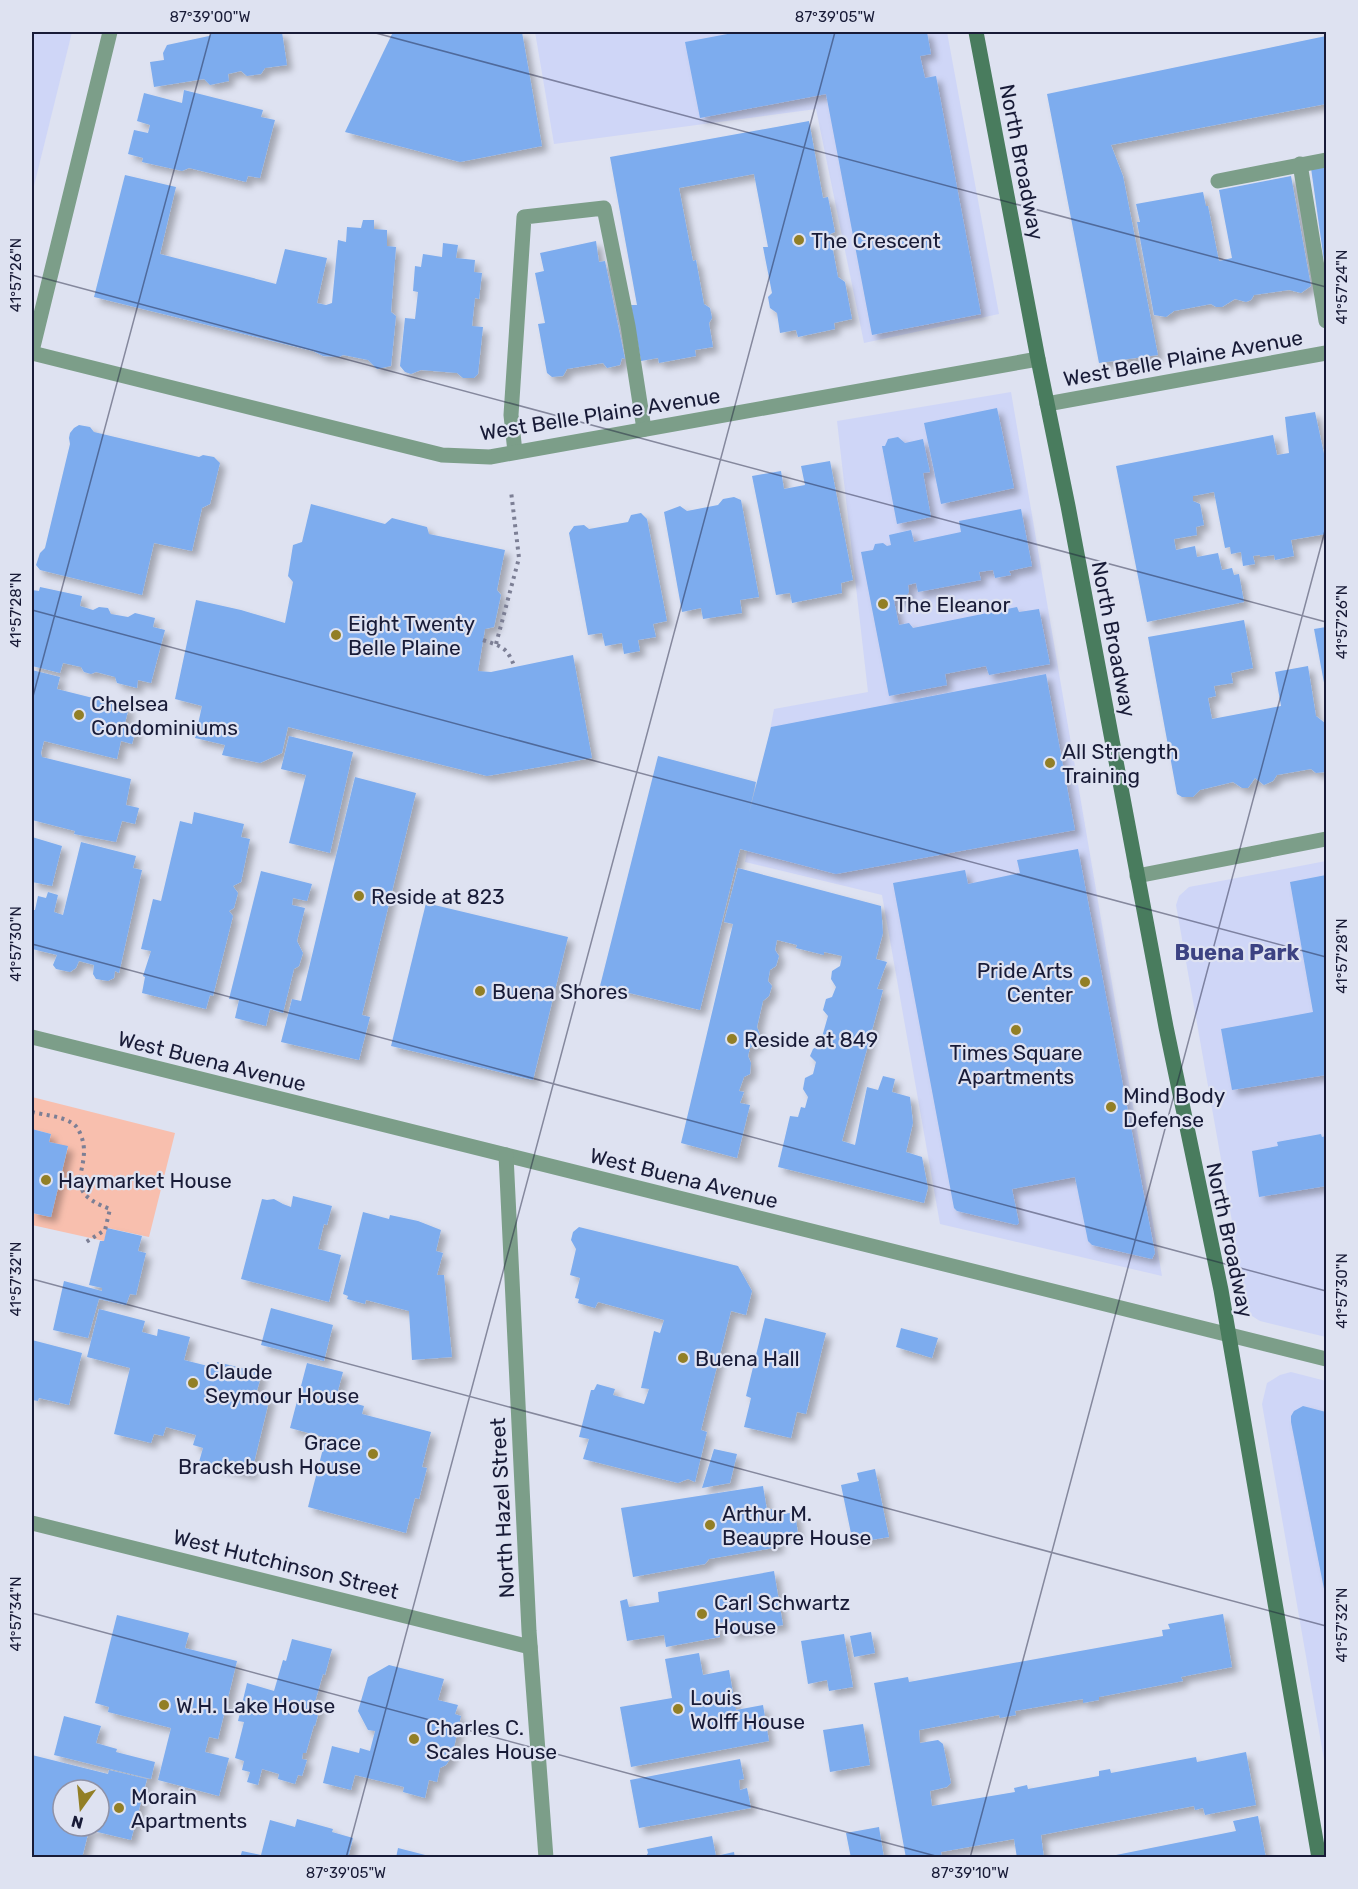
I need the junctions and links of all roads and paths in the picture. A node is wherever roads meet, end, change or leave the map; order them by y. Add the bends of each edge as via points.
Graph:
1 (110, 32) edge
2 (976, 32) edge
3 (1326, 160) edge
4 (1300, 164) junction
5 (1218, 181) dead end
6 (1326, 321) edge
7 (32, 352) edge
8 (1326, 353) edge
9 (1038, 359) junction
10 (1047, 404) junction
11 (644, 429) junction
12 (515, 452) junction
13 (510, 491) dead end
14 (483, 640) dead end
15 (496, 644) junction
16 (515, 668) dead end
17 (1326, 839) edge
18 (1137, 876) junction
19 (32, 1037) edge
20 (32, 1112) edge
21 (506, 1155) junction
22 (83, 1244) dead end
23 (1228, 1334) junction
24 (1326, 1359) edge
25 (32, 1522) edge
26 (530, 1647) junction
27 (546, 1857) edge
28 (1319, 1857) edge

1 - 7 street
2 - 9 main road, North Broadway
3 - 4 street
4 - 5 street
4 - 6 street
7 - 12 street, West Belle Plaine Avenue via 442,455 490,457
8 - 10 street, West Belle Plaine Avenue
9 - 10 main road, North Broadway
9 - 11 street, West Belle Plaine Avenue
10 - 18 main road, North Broadway
11 - 12 street, West Belle Plaine Avenue
11 - 12 street via 604,208 524,217 512,416
13 - 15 path via 519,558
14 - 15 path
15 - 16 path via 510,653
17 - 18 street
18 - 23 main road, North Broadway
19 - 21 street, West Buena Avenue
20 - 22 path via 70,1122 83,1139 81,1189 88,1198 110,1209 105,1230
21 - 23 street, West Buena Avenue
21 - 26 street, North Hazel Street
23 - 24 street, West Buena Avenue
23 - 28 main road, North Broadway
25 - 26 street, West Hutchinson Street
26 - 27 street, North Hazel Street

